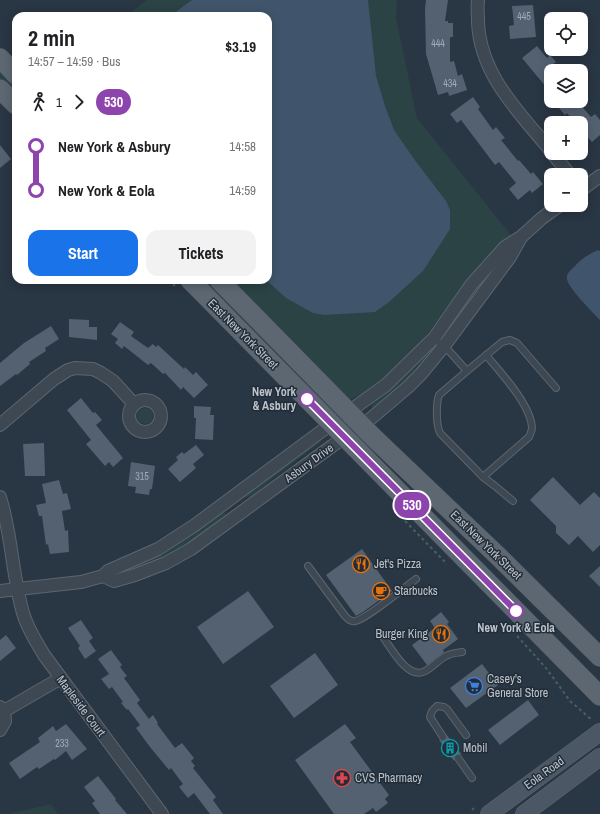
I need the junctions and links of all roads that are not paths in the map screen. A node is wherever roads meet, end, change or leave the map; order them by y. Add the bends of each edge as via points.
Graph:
1 (478, 0) edge
2 (0, 58) edge
3 (12, 71) edge
4 (0, 89) edge
5 (12, 102) edge
6 (544, 142) edge
7 (558, 160) edge
8 (565, 168) edge
9 (600, 176) edge
10 (588, 184) edge
11 (550, 212) edge
12 (521, 237) junction
13 (194, 284) edge
14 (223, 284) edge
15 (434, 338) junction
16 (444, 346) junction
17 (486, 355) junction
18 (467, 371) junction
19 (556, 388) dead end
20 (134, 404) dead end
21 (348, 412) junction
22 (332, 424) junction
23 (0, 425) edge
24 (362, 426) junction
25 (344, 438) junction
26 (483, 477) junction
27 (0, 498) edge
28 (512, 501) dead end
29 (308, 566) dead end
30 (103, 576) junction
31 (416, 579) dead end
32 (17, 589) junction
33 (0, 591) edge
34 (383, 637) dead end
35 (462, 652) dead end
36 (600, 657) edge
37 (61, 678) junction
38 (600, 696) edge
39 (2, 709) edge
40 (0, 730) edge
41 (600, 732) edge
42 (466, 735) dead end
43 (443, 737) dead end
44 (458, 758) dead end
45 (600, 758) edge
46 (472, 778) dead end
47 (483, 810) edge
48 (162, 814) edge
49 (524, 814) edge

1 - 6 street via 480,36 489,68 502,90
2 - 3 main road
4 - 5 main road
7 - 8 street
9 - 10 street
11 - 12 street, Asbury Drive
12 - 15 street, Asbury Drive via 505,246 489,263
12 - 16 street, Asbury Drive via 510,257
13 - 22 main road, East New York Street
14 - 21 main road, East New York Street
15 - 16 lane
15 - 21 street, Asbury Drive via 386,385
16 - 18 lane
16 - 24 street, Asbury Drive via 421,374
17 - 18 lane
17 - 19 lane via 502,342 518,342
17 - 26 lane via 520,397 532,429 530,437
18 - 26 lane via 437,399 438,429
20 - 23 street via 113,381 101,373 93,369 76,368 54,379
21 - 22 street, Asbury Drive
21 - 24 main road, East New York Street
22 - 25 main road, East New York Street
22 - 30 street, Asbury Drive via 196,525 158,549 108,571
24 - 25 street, Asbury Drive
24 - 36 main road, East New York Street
25 - 30 street, Asbury Drive via 186,552 135,575 114,581
25 - 38 main road, East New York Street
26 - 28 lane
27 - 32 street, Mapleside Court via 8,526
29 - 31 lane via 344,616 355,622 366,617
30 - 32 street, Asbury Drive via 81,582
32 - 33 street, Asbury Drive
32 - 37 street, Mapleside Court via 31,633
34 - 35 lane via 405,667 416,673 423,672 448,655
37 - 39 street
37 - 48 street, Mapleside Court
39 - 40 street via 5,721
41 - 47 main road, Eola Road
42 - 43 lane via 447,709 437,706 430,717
44 - 46 lane
45 - 49 main road, Eola Road

